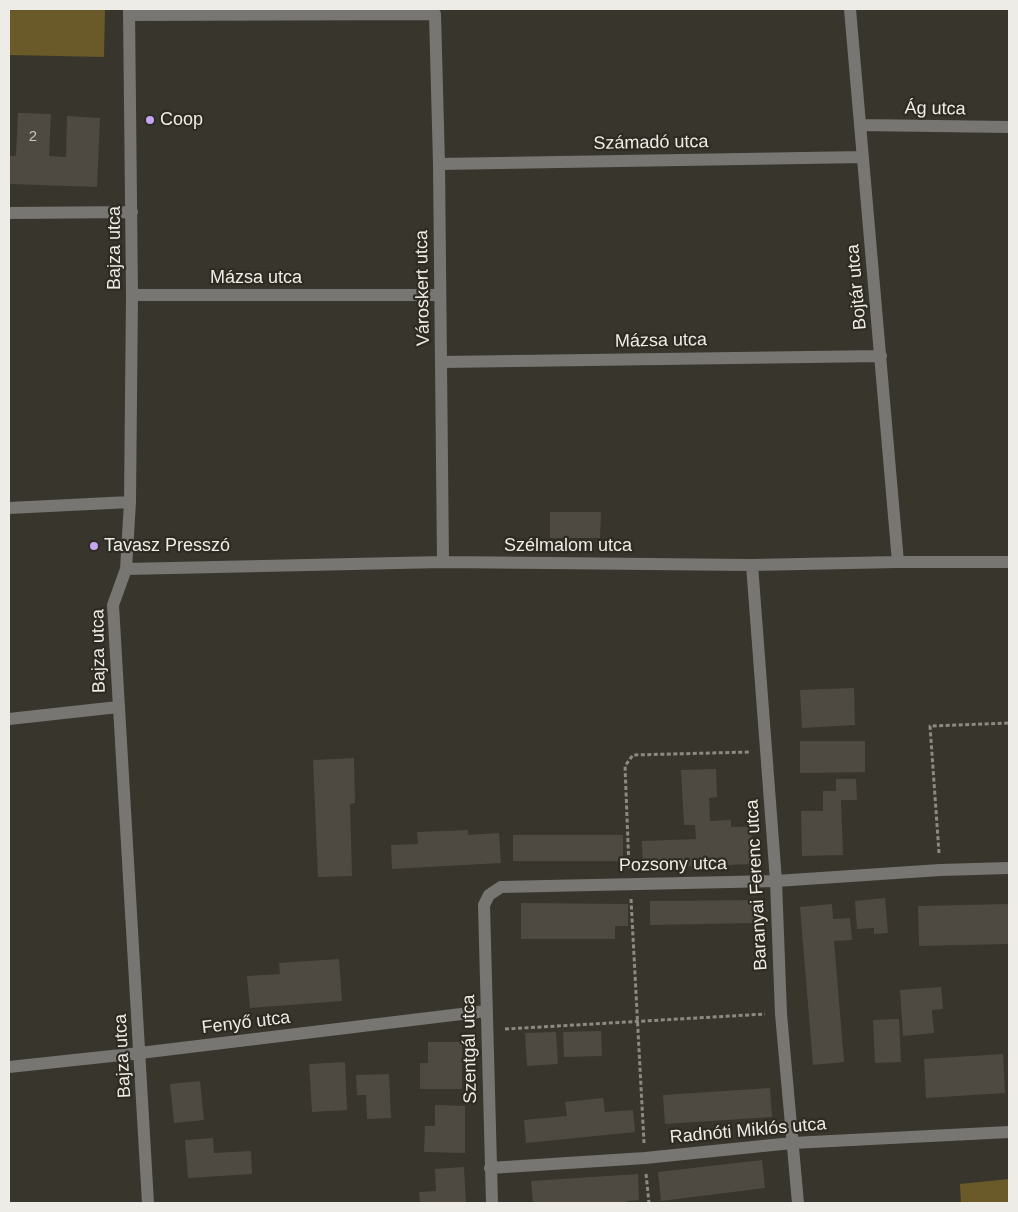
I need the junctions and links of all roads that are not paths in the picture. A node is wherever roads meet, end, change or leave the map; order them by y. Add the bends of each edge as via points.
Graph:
1 (850, 9) edge
2 (435, 11) edge
3 (129, 12) edge
4 (861, 125) junction
5 (1009, 127) edge
6 (863, 157) junction
7 (439, 164) junction
8 (132, 212) junction
9 (9, 213) edge
10 (132, 295) junction
11 (440, 295) junction
12 (881, 356) junction
13 (442, 362) junction
14 (130, 502) junction
15 (9, 508) edge
16 (443, 562) junction
17 (898, 562) junction
18 (1009, 562) edge
19 (752, 565) junction
20 (126, 569) junction
21 (118, 707) junction
22 (9, 719) edge
23 (1009, 868) edge
24 (776, 881) junction
25 (489, 896) joint
26 (486, 1011) junction
27 (140, 1053) junction
28 (9, 1067) edge
29 (1009, 1132) edge
30 (792, 1143) junction
31 (490, 1168) junction
32 (148, 1203) edge
33 (492, 1203) edge
34 (798, 1203) edge

1 - 4 street, Bojtár utca
2 - 3 street, Városkert utca
2 - 7 street, Városkert utca
3 - 8 street, Bajza utca
4 - 5 street, Ág utca
4 - 6 street, Bojtár utca
6 - 7 street, Számadó utca
6 - 12 street, Bojtár utca
7 - 11 street, Városkert utca
8 - 9 street
8 - 10 street, Bajza utca
10 - 11 street, Mázsa utca
10 - 14 street, Bajza utca
11 - 13 street, Városkert utca
12 - 13 street, Mázsa utca
12 - 17 street, Bojtár utca
13 - 16 street, Városkert utca
14 - 15 street
14 - 20 street, Bajza utca
16 - 19 street, Szélmalom utca
16 - 20 street, Szélmalom utca
17 - 18 street, Szélmalom utca
17 - 19 street, Szélmalom utca
19 - 24 street, Baranyai Ferenc utca
20 - 21 street, Bajza utca via 113,605
21 - 22 street
21 - 27 street, Bajza utca
23 - 24 street, Pozsony utca
24 - 25 street, Pozsony utca via 501,887
24 - 30 street, Baranyai Ferenc utca via 781,1014
25 - 26 street, Szentgál utca via 484,905
26 - 27 street, Fenyő utca
26 - 31 street, Szentgál utca
27 - 28 street, Fenyő utca
27 - 32 street, Bajza utca
29 - 30 street, Radnóti Miklós utca
30 - 31 street, Radnóti Miklós utca via 645,1158
30 - 34 street, Baranyai Ferenc utca
31 - 33 street, Szentgál utca

